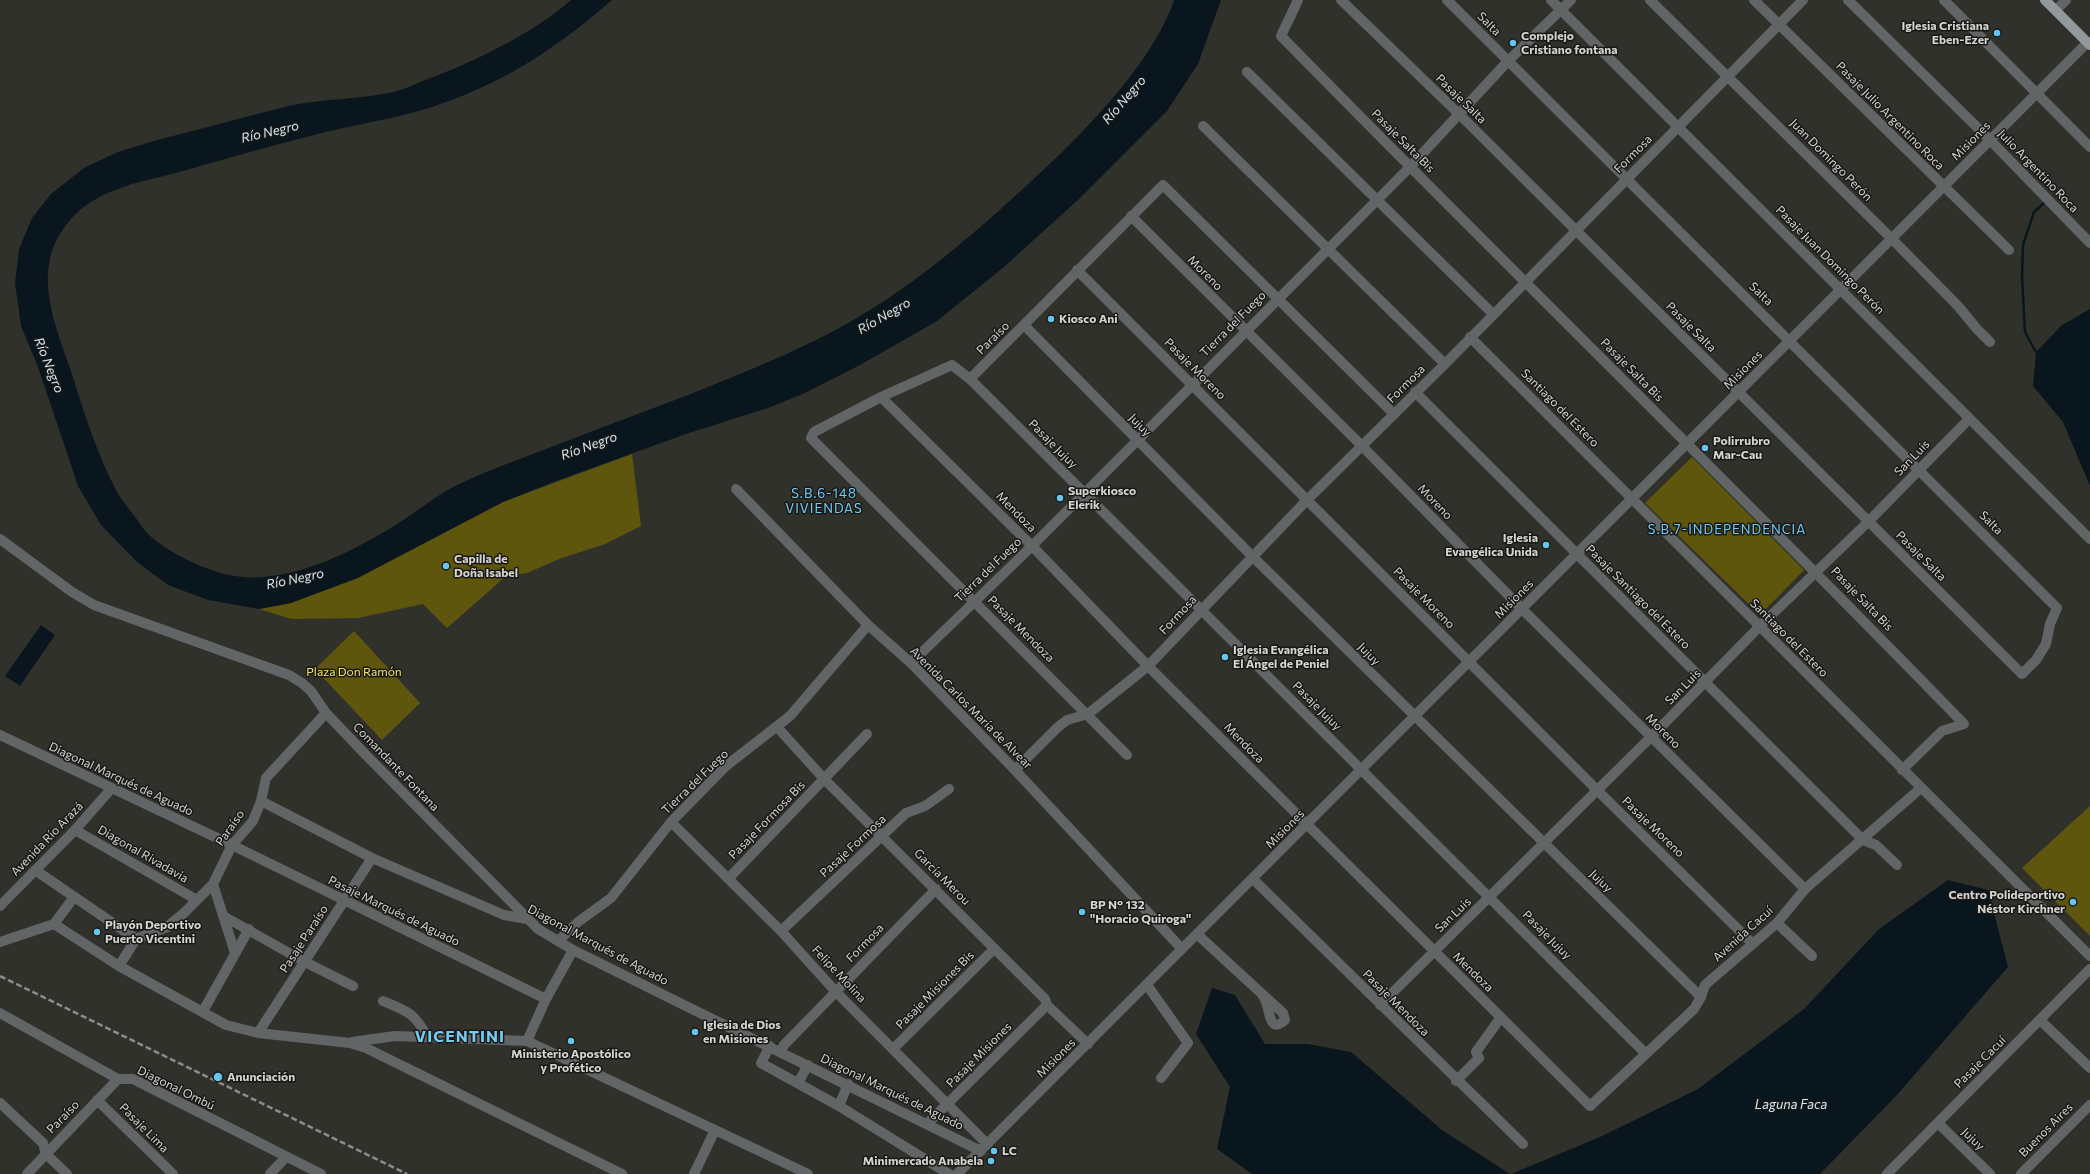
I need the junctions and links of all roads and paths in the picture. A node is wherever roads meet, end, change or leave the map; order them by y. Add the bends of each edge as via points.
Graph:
1 (1298, 0) edge
2 (1341, 0) edge
3 (1447, 0) edge
4 (1551, 0) edge
5 (1570, 0) edge
6 (1650, 0) edge
7 (1754, 0) edge
8 (1803, 0) edge
9 (1848, 0) edge
10 (1944, 0) edge
11 (2045, 0) edge
12 (2066, 0) edge
13 (1561, 10) junction
14 (2056, 10) junction
15 (1779, 24) junction
16 (2089, 44) edge
17 (1508, 61) junction
18 (1247, 72) dead end
19 (1728, 76) junction
20 (2037, 93) junction
21 (1459, 114) junction
22 (1203, 126) dead end
23 (1677, 128) junction
24 (1990, 140) junction
25 (2090, 147) edge
26 (1410, 167) junction
27 (1626, 179) junction
28 (1944, 187) junction
29 (1378, 199) junction
30 (1131, 216) junction
31 (1576, 230) junction
32 (1892, 239) junction
33 (2090, 243) edge
34 (1327, 248) junction
35 (2009, 250) dead end
36 (1077, 270) junction
37 (1526, 281) junction
38 (1841, 289) junction
39 (1278, 298) junction
40 (1493, 314) junction
41 (1024, 325) junction
42 (1245, 331) junction
43 (1470, 338) junction
44 (1790, 341) junction
45 (1990, 342) dead end
46 (1444, 364) junction
47 (970, 379) junction
48 (1191, 384) junction
49 (1415, 392) junction
50 (1738, 392) junction
51 (881, 397) junction
52 (1394, 414) junction
53 (1969, 419) junction
54 (1136, 440) junction
55 (1687, 444) junction
56 (1362, 446) junction
57 (1919, 470) junction
58 (736, 489) dead end
59 (1084, 493) junction
60 (1633, 498) junction
61 (1307, 500) junction
62 (1868, 522) junction
63 (0, 539) edge
64 (2090, 539) edge
65 (1032, 546) junction
66 (1576, 554) junction
67 (1252, 556) junction
68 (1816, 571) junction
69 (974, 600) junction
70 (1201, 609) junction
71 (1522, 610) junction
72 (868, 625) junction
73 (1760, 626) junction
74 (1469, 662) junction
75 (911, 663) junction
76 (1148, 666) junction
77 (2022, 674) joint
78 (1705, 683) junction
79 (326, 713) junction
80 (1088, 714) junction
81 (1415, 717) junction
82 (778, 728) junction
83 (867, 734) dead end
84 (0, 735) edge
85 (1651, 737) junction
86 (1127, 755) dead end
87 (1362, 769) junction
88 (1015, 770) junction
89 (1902, 770) junction
90 (825, 780) junction
91 (1921, 788) junction
92 (111, 789) junction
93 (949, 789) dead end
94 (1597, 790) junction
95 (261, 802) junction
96 (671, 822) junction
97 (1308, 825) junction
98 (75, 830) junction
99 (883, 836) junction
100 (1863, 840) junction
101 (1544, 844) junction
102 (232, 845) junction
103 (372, 858) junction
104 (1897, 865) dead end
105 (35, 870) junction
106 (728, 879) junction
107 (1253, 880) junction
108 (213, 884) junction
109 (936, 889) junction
110 (1805, 889) junction
111 (74, 897) junction
112 (1490, 897) junction
113 (197, 900) junction
114 (344, 901) junction
115 (0, 906) edge
116 (225, 917) junction
117 (527, 919) junction
118 (1777, 923) junction
119 (54, 924) junction
120 (249, 930) junction
121 (781, 931) junction
122 (1198, 935) junction
123 (136, 939) junction
124 (558, 941) junction
125 (0, 942) edge
126 (1753, 944) junction
127 (994, 949) junction
128 (574, 950) junction
129 (1182, 950) junction
130 (1434, 952) junction
131 (235, 953) junction
132 (1812, 956) dead end
133 (2090, 956) edge
134 (305, 962) junction
135 (119, 966) junction
136 (2090, 969) edge
137 (1147, 985) junction
138 (353, 986) dead end
139 (836, 992) junction
140 (1261, 993) dead end
141 (1701, 997) junction
142 (546, 999) junction
143 (383, 1001) dead end
144 (1047, 1005) junction
145 (1380, 1005) junction
146 (203, 1011) junction
147 (0, 1013) edge
148 (1501, 1017) junction
149 (2040, 1020) junction
150 (258, 1033) junction
151 (427, 1037) junction
152 (527, 1041) junction
153 (350, 1043) junction
154 (1088, 1044) junction
155 (770, 1046) junction
156 (893, 1049) junction
157 (781, 1051) junction
158 (1645, 1053) junction
159 (808, 1065) junction
160 (2090, 1068) edge
161 (1161, 1078) dead end
162 (118, 1079) junction
163 (1456, 1081) junction
164 (798, 1083) junction
165 (848, 1084) junction
166 (97, 1100) junction
167 (0, 1103) edge
168 (947, 1105) junction
169 (2090, 1105) edge
170 (839, 1106) junction
171 (1590, 1106) joint
172 (928, 1123) junction
173 (1938, 1123) junction
174 (715, 1130) junction
175 (1523, 1144) dead end
176 (985, 1148) junction
177 (46, 1154) junction
178 (286, 1157) junction
179 (26, 1174) edge
180 (67, 1174) edge
181 (173, 1174) edge
182 (270, 1174) edge
183 (321, 1174) edge
184 (622, 1174) edge
185 (694, 1174) edge
186 (808, 1174) edge
187 (949, 1174) edge
188 (958, 1174) edge
189 (1887, 1174) edge
190 (1990, 1174) edge
191 (2021, 1174) edge

1 - 26 street, Pasaje Salta Bis via 1281,36
2 - 21 street, Pasaje Salta
3 - 17 street, Salta
4 - 13 street, Pasaje Juan Domingo Perón
5 - 13 street, Tierra del Fuego
6 - 19 street, Juan Domingo Perón
7 - 15 street, Pasaje Julio Argentino Roca
8 - 15 street, Formosa
9 - 24 street, Julio Argentino Roca
10 - 20 street
11 - 14 main road
12 - 14 street
13 - 17 street, Tierra del Fuego
13 - 23 street, Pasaje Juan Domingo Perón
14 - 16 main road
15 - 19 street, Formosa
15 - 28 street, Pasaje Julio Argentino Roca
16 - 20 street, Misiones
17 - 21 street, Tierra del Fuego
17 - 27 street, Salta
18 - 29 street
19 - 23 street, Formosa
19 - 32 street, Juan Domingo Perón
20 - 24 street, Misiones
20 - 25 street
21 - 26 street, Tierra del Fuego
21 - 31 street, Pasaje Salta
22 - 34 street
23 - 27 street, Formosa
23 - 38 street, Pasaje Juan Domingo Perón
24 - 28 street, Misiones
24 - 33 street, Julio Argentino Roca
26 - 29 street, Tierra del Fuego
26 - 37 street, Pasaje Salta Bis
27 - 31 street, Formosa
27 - 44 street, Salta
28 - 32 street, Misiones
28 - 35 street, Pasaje Julio Argentino Roca
29 - 34 street, Tierra del Fuego
29 - 40 street
30 - 36 street, Paraíso
30 - 39 street, Paraíso via 1163,185
30 - 42 street, Moreno
31 - 37 street, Formosa
31 - 50 street, Pasaje Salta
32 - 38 street, Misiones
32 - 45 street, Juan Domingo Perón
34 - 39 street, Tierra del Fuego
34 - 46 street
36 - 41 street, Paraíso
36 - 48 street, Pasaje Moreno
37 - 40 street, Formosa
37 - 55 street, Pasaje Salta Bis
38 - 44 street, Misiones
38 - 53 street, Pasaje Juan Domingo Perón
39 - 42 street, Tierra del Fuego
39 - 52 street
40 - 43 street, Formosa
41 - 47 street, Paraíso
41 - 54 street, Jujuy
42 - 48 street, Tierra del Fuego
42 - 56 street, Moreno
43 - 46 street, Formosa
43 - 60 street, Santiago del Estero
44 - 50 street, Misiones
44 - 57 street, Salta
46 - 49 street, Formosa
47 - 51 street via 952,364
47 - 59 street, Pasaje Jujuy
48 - 54 street, Tierra del Fuego
48 - 61 street, Pasaje Moreno
49 - 52 street, Formosa
49 - 66 street, Pasaje Santiago del Estero
50 - 55 street, Misiones
50 - 62 street, Pasaje Salta
51 - 65 street, Mendoza
51 - 69 street, Pasaje Mendoza via 824,426 814,432 811,438
52 - 56 street, Formosa
53 - 57 street, San Luis
53 - 64 street, Pasaje Juan Domingo Perón
54 - 59 street, Tierra del Fuego
54 - 67 street, Jujuy
55 - 60 street, Misiones
55 - 68 street, Pasaje Salta Bis
56 - 61 street, Formosa
56 - 71 street, Moreno
57 - 62 street, San Luis
57 - 77 street, Salta via 2057,608 2050,624 2046,644 2036,660
58 - 72 street, Avenida Carlos María de Alvear
59 - 65 street, Tierra del Fuego
59 - 70 street, Pasaje Jujuy
60 - 66 street, Misiones
60 - 73 street, Santiago del Estero
61 - 67 street, Formosa
61 - 74 street, Pasaje Moreno
62 - 68 street, San Luis
62 - 77 street, Pasaje Salta
63 - 79 street, Comandante Fontana via 72,592 94,605 289,675 302,683
65 - 69 street, Tierra del Fuego
65 - 76 street, Mendoza
66 - 71 street, Misiones
66 - 78 street, Pasaje Santiago del Estero
67 - 70 street, Formosa
67 - 81 street, Jujuy
68 - 73 street, San Luis
68 - 89 street, Pasaje Salta Bis via 1964,724 1942,731
69 - 75 street, Tierra del Fuego
69 - 80 street, Pasaje Mendoza
70 - 76 street, Formosa
70 - 87 street, Pasaje Jujuy
71 - 74 street, Misiones
71 - 85 street, Moreno
72 - 75 street, Avenida Carlos María de Alvear
72 - 82 street, Tierra del Fuego
73 - 78 street, San Luis
73 - 89 street, Santiago del Estero
74 - 81 street, Misiones
74 - 94 street, Pasaje Moreno
75 - 88 street, Avenida Carlos María de Alvear
76 - 80 street, Formosa
76 - 97 street, Mendoza
78 - 85 street, San Luis
78 - 100 street, Pasaje Santiago del Estero
79 - 95 street, Paraíso via 266,778
79 - 117 street, Comandante Fontana
80 - 86 street, Pasaje Mendoza
80 - 88 street, Formosa via 1067,720
81 - 87 street, Misiones
81 - 101 street, Jujuy
82 - 90 street, García Merou
82 - 96 street, Tierra del Fuego via 726,766
83 - 90 street, Pasaje Formosa Bis
84 - 92 street, Diagonal Marqués de Aguado
85 - 94 street, San Luis
85 - 110 street, Moreno
87 - 97 street, Misiones
87 - 112 street, Pasaje Jujuy
88 - 129 street, Avenida Carlos María de Alvear
89 - 91 street, Santiago del Estero
90 - 99 street, García Merou
90 - 106 street, Pasaje Formosa Bis
91 - 100 street, Avenida Cacuí
91 - 133 street, Santiago del Estero
92 - 98 street, Avenida Río Arazá
92 - 102 street, Diagonal Marqués de Aguado
93 - 99 street, Pasaje Formosa via 925,806 906,813
94 - 101 street, San Luis
94 - 126 street, Pasaje Moreno
95 - 102 street, Paraíso via 253,822
95 - 103 street, Diagonal Marqués de Aguado
96 - 106 street, Felipe Molina
96 - 124 street, Tierra del Fuego via 611,898 578,922
97 - 107 street, Misiones
97 - 130 street, Mendoza
98 - 105 street, Avenida Río Arazá
98 - 113 street, Diagonal Rivadavia
99 - 109 street, García Merou
99 - 121 street, Pasaje Formosa
100 - 104 street, Pasaje Santiago del Estero via 1876,845
100 - 110 street, Avenida Cacuí
101 - 112 street, San Luis
101 - 141 street, Jujuy
102 - 108 street, Paraíso
102 - 114 street, Pasaje Marqués de Aguado
103 - 114 street, Pasaje Paraíso
103 - 117 street, Diagonal Marqués de Aguado via 504,915
105 - 111 street
105 - 115 street, Avenida Río Arazá
106 - 121 street, Felipe Molina
107 - 122 street, Misiones
107 - 145 street, Pasaje Mendoza
108 - 113 street, Paraíso
108 - 116 street
109 - 127 street, García Merou
109 - 139 street, Formosa
110 - 118 street, Avenida Cacuí
111 - 119 street
111 - 123 street
112 - 130 street, San Luis
112 - 158 street, Pasaje Jujuy
113 - 123 street, Paraíso via 167,927
114 - 134 street, Pasaje Paraíso
114 - 142 street, Pasaje Marqués de Aguado
116 - 120 street
116 - 131 street
117 - 124 street, Diagonal Marqués de Aguado
118 - 126 street, Avenida Cacuí
118 - 132 street
119 - 125 street
119 - 135 street
120 - 131 street
120 - 134 street
121 - 139 street, Felipe Molina
122 - 129 street, Misiones
122 - 140 street
123 - 135 street
124 - 128 street, Diagonal Marqués de Aguado
126 - 141 street, Avenida Cacuí via 1705,985
127 - 144 street, García Merou via 1044,998
127 - 156 street, Pasaje Misiones Bis
128 - 142 street
128 - 155 street, Diagonal Marqués de Aguado
129 - 137 street, Misiones
130 - 145 street, San Luis
130 - 148 street, Mendoza
131 - 146 street
134 - 138 street
134 - 150 street, Pasaje Paraíso
135 - 146 street
136 - 149 street, Pasaje Cacuí
137 - 154 street, Misiones
137 - 161 street via 1188,1043
139 - 156 street, Felipe Molina
139 - 157 street, Formosa
141 - 158 street, Avenida Cacuí via 1694,1009
142 - 152 street
143 - 151 street via 409,1011 419,1021
144 - 154 street, García Merou
144 - 168 street, Pasaje Misiones
145 - 163 street, Pasaje Mendoza
146 - 150 street via 226,1025
147 - 162 street, Diagonal Ombú
148 - 163 street via 1476,1052 1479,1058
148 - 171 street, Mendoza
149 - 160 street
149 - 173 street, Pasaje Cacuí
150 - 153 street
151 - 152 street
151 - 153 street via 395,1036
152 - 174 street
153 - 184 street via 379,1053
154 - 176 street, Misiones
155 - 157 street, Diagonal Marqués de Aguado
155 - 164 street via 761,1063
156 - 168 street, Felipe Molina
157 - 159 street, Diagonal Marqués de Aguado
158 - 171 street, Avenida Cacuí
159 - 164 street
159 - 165 street, Diagonal Marqués de Aguado
162 - 166 street, Paraíso
162 - 178 street, Diagonal Ombú via 133,1079
163 - 175 street, Pasaje Mendoza
164 - 170 street
165 - 170 street
165 - 172 street, Diagonal Marqués de Aguado
166 - 177 street, Paraíso
166 - 181 street, Pasaje Lima
167 - 177 street via 43,1143
168 - 172 street, Pasaje Misiones
168 - 176 street, Felipe Molina
169 - 191 street, Buenos Aires
170 - 187 street
172 - 176 street, Diagonal Marqués de Aguado
173 - 189 street, Pasaje Cacuí
173 - 190 street, Jujuy
174 - 185 street
174 - 186 street
176 - 188 street, Misiones
177 - 179 street, Paraíso
177 - 180 street
178 - 182 street
178 - 183 street, Diagonal Ombú

